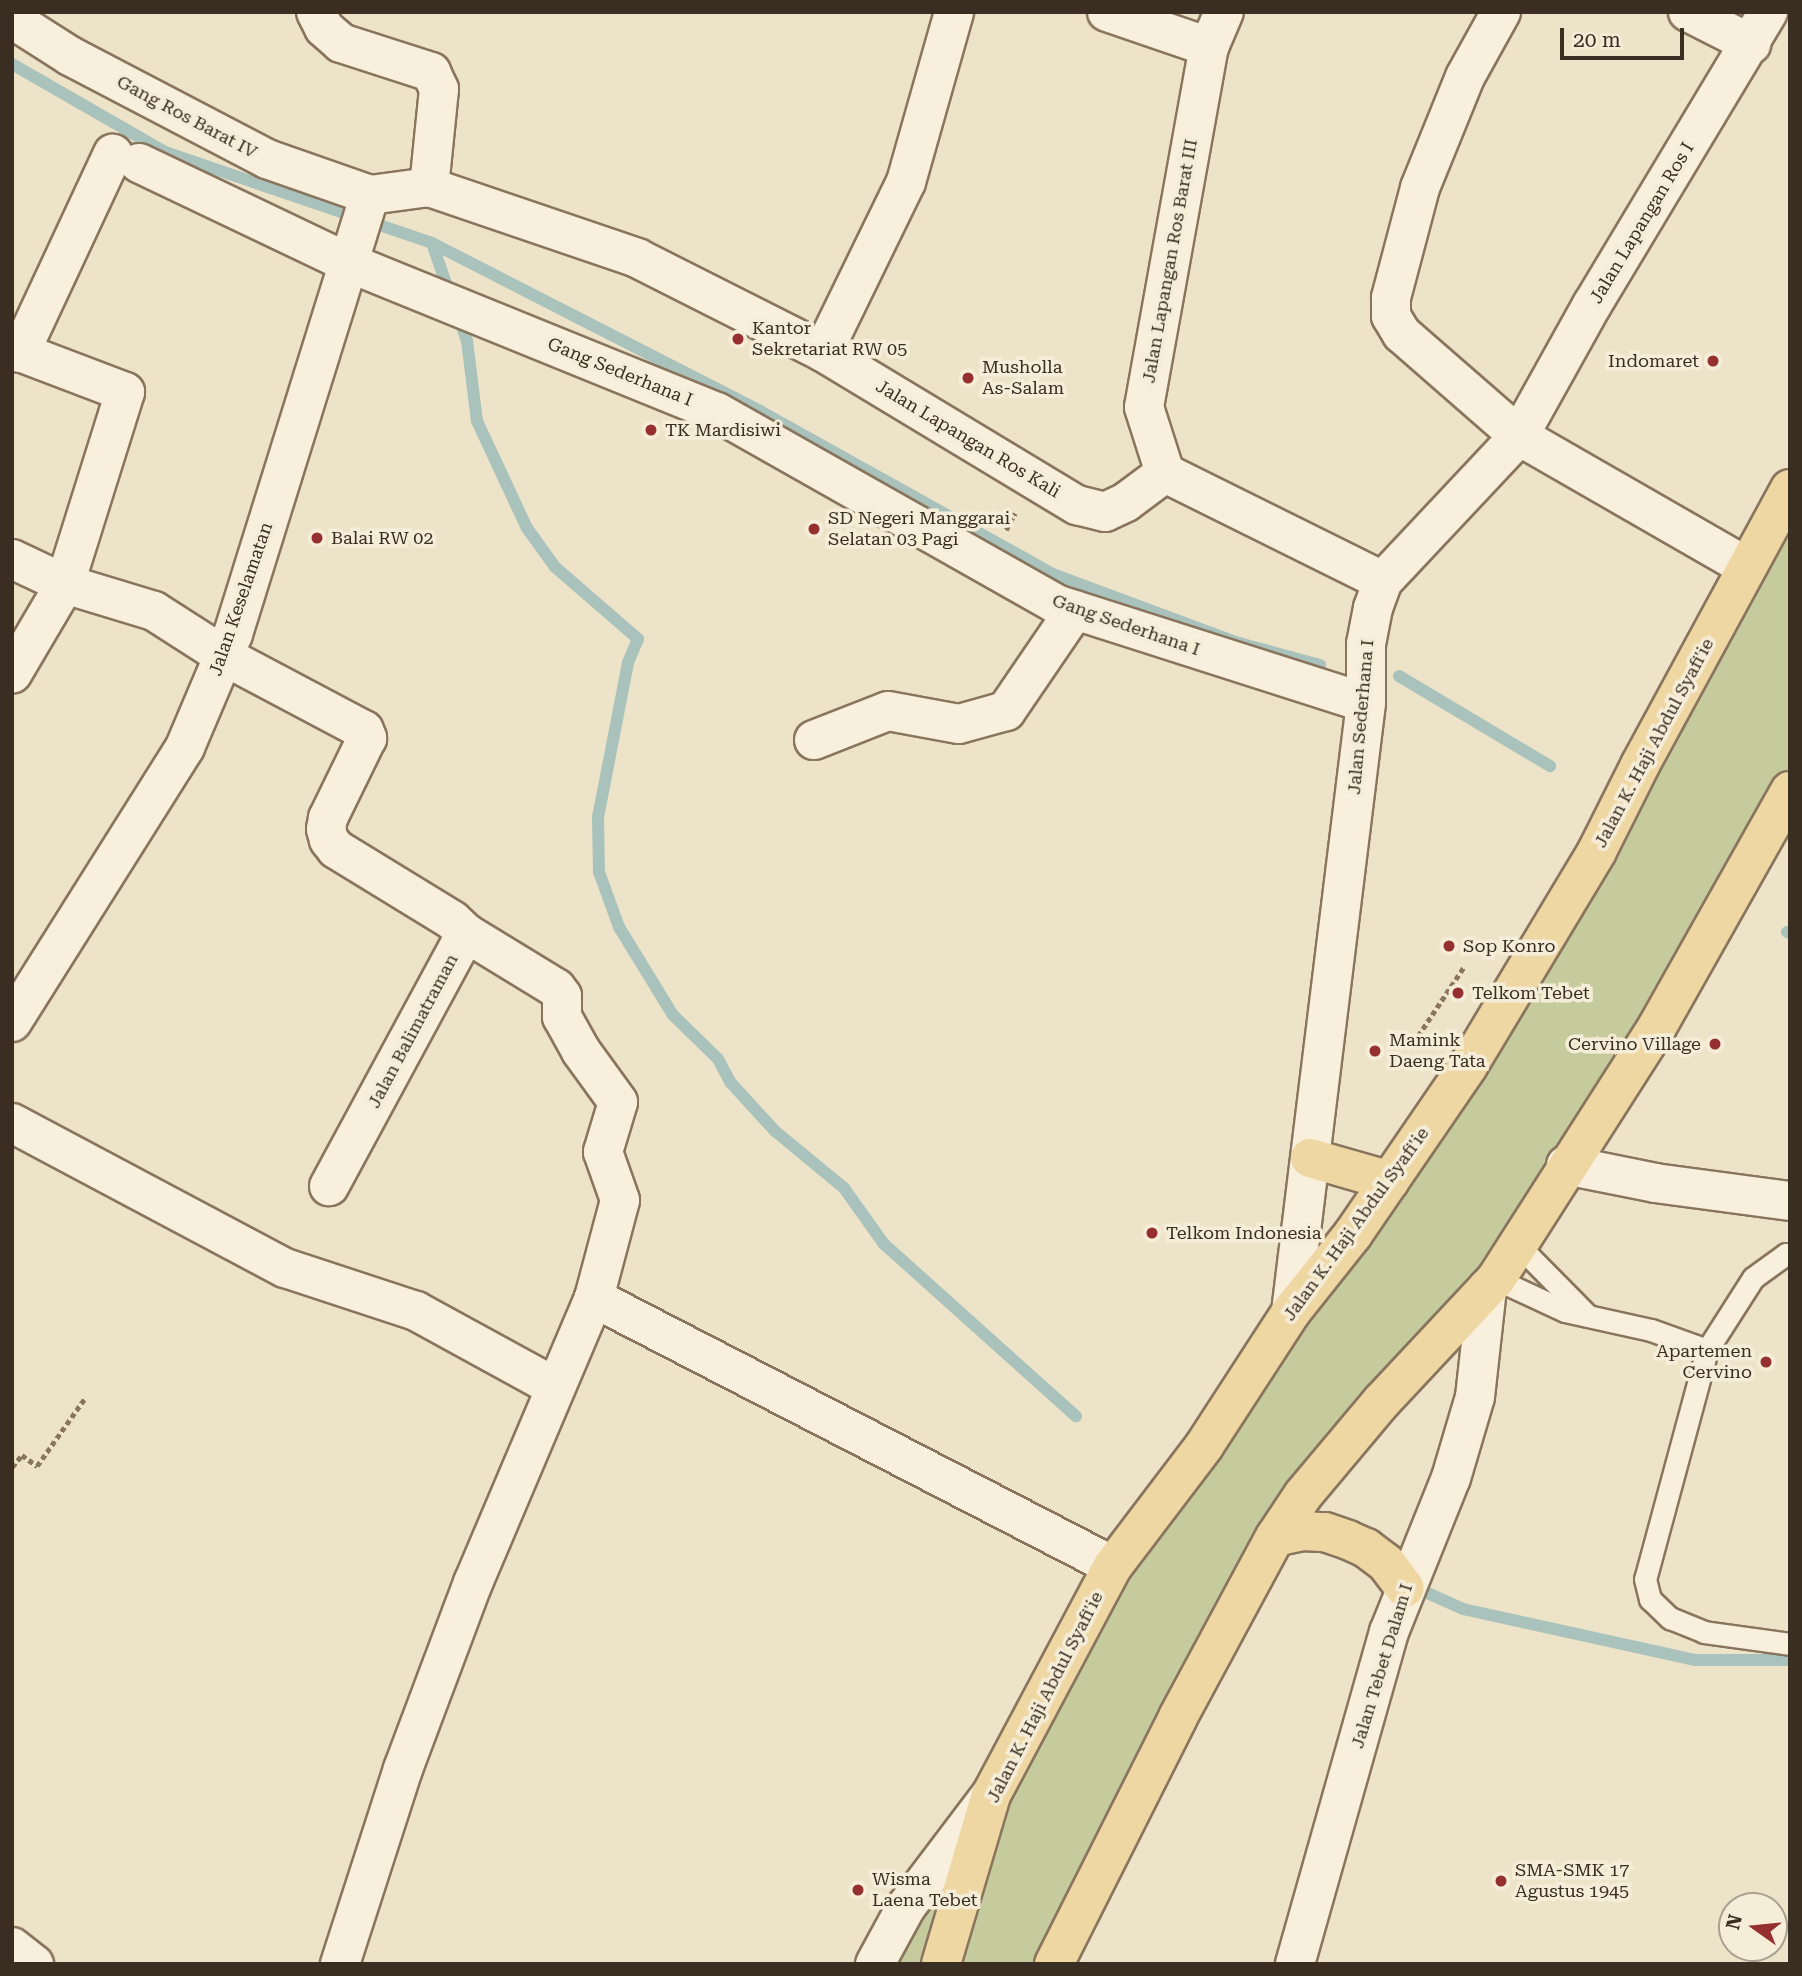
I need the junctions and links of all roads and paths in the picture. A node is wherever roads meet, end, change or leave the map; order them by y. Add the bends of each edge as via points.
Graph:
1 (316, 12) edge
2 (954, 12) edge
3 (1108, 12) edge
4 (1224, 12) edge
5 (1501, 12) edge
6 (1688, 12) edge
7 (12, 19) edge
8 (1760, 28) edge
9 (1209, 47) junction
10 (429, 187) junction
11 (370, 197) junction
12 (350, 252) junction
13 (16, 351) edge
14 (823, 352) junction
15 (1518, 436) junction
16 (1165, 473) junction
17 (1790, 489) edge
18 (12, 559) edge
19 (1747, 566) junction
20 (1383, 580) junction
21 (65, 584) junction
22 (1075, 610) junction
23 (224, 656) junction
24 (16, 658) edge
25 (1366, 693) junction
26 (814, 740) dead end
27 (1790, 791) edge
28 (466, 933) junction
29 (1465, 965) dead end
30 (12, 1022) edge
31 (1419, 1036) dead end
32 (12, 1123) edge
33 (1310, 1158) junction
34 (1566, 1165) junction
35 (1390, 1181) junction
36 (329, 1186) dead end
37 (1790, 1201) edge
38 (1517, 1244) junction
39 (1790, 1255) edge
40 (1491, 1284) junction
41 (594, 1298) junction
42 (1291, 1312) junction
43 (1588, 1316) junction
44 (1707, 1350) junction
45 (555, 1387) junction
46 (85, 1398) dead end
47 (12, 1467) edge
48 (1275, 1538) junction
49 (1113, 1566) junction
50 (1405, 1588) junction
51 (1790, 1644) edge
52 (991, 1795) junction
53 (1083, 1901) junction
54 (12, 1947) edge
55 (34, 1964) edge
56 (340, 1964) edge
57 (875, 1964) edge
58 (941, 1964) edge
59 (1054, 1964) edge
60 (1070, 1964) edge
61 (1295, 1964) edge

1 - 10 street via 324,28 341,43 431,72 439,89
2 - 14 street via 905,182
3 - 9 street
4 - 9 street, Jalan Lapangan Ros Barat III
5 - 15 street via 1465,77 1420,188 1390,309 1402,334
6 - 8 street
7 - 11 street, Gang Ros Barat IV via 70,56 267,159
8 - 15 street, Jalan Lapangan Ros I
9 - 16 street, Jalan Lapangan Ros Barat III via 1144,407
10 - 11 street
10 - 14 street, Jalan Lapangan Ros Kali via 637,258
11 - 12 street, Jalan Keselamatan
12 - 13 street, Gang Sederhana I via 126,159
12 - 22 street, Gang Sederhana I via 455,306 717,412 1056,604
12 - 23 street, Jalan Keselamatan
13 - 21 street via 124,392
14 - 16 street, Jalan Lapangan Ros Kali via 1077,505 1105,512
15 - 19 street
15 - 20 street, Jalan Sederhana I
16 - 20 street
17 - 19 main road, Jalan K. Haji Abdul Syafi'ie
18 - 21 street
19 - 35 main road, Jalan K. Haji Abdul Syafi'ie via 1597,851 1468,1066
20 - 25 street, Jalan Sederhana I via 1366,644
21 - 23 street via 154,611
21 - 24 street
22 - 25 street, Gang Sederhana I
22 - 26 street via 1006,711 959,724 888,711
23 - 28 street, Jalan Balimatraman via 364,730 367,738 328,818 329,839 336,849
23 - 30 street, Jalan Keselamatan via 185,747
25 - 33 street, Jalan Sederhana I
27 - 34 main road via 1657,1027
28 - 36 street, Jalan Balimatraman
28 - 41 street via 556,988 562,996 562,1017 581,1052 618,1102 603,1152 620,1200
29 - 31 path
32 - 45 street via 285,1268 416,1311
33 - 35 main road
33 - 42 street, Jalan Sederhana I
34 - 37 street via 1655,1183
34 - 38 main road
35 - 42 main road, Jalan K. Haji Abdul Syafi'ie
38 - 40 main road
38 - 43 lane
39 - 44 lane via 1754,1278
40 - 43 lane
40 - 48 main road via 1382,1401 1303,1495
40 - 50 street, Jalan Tebet Dalam I via 1475,1397 1451,1478
41 - 45 street
41 - 49 street
42 - 49 main road, Jalan K. Haji Abdul Syafi'ie via 1204,1446
43 - 44 lane via 1651,1330
44 - 51 lane via 1645,1579 1650,1599 1670,1618 1704,1632
45 - 56 street via 473,1583 403,1769
46 - 47 path via 37,1466 22,1455
48 - 50 main road via 1303,1531 1348,1540 1386,1563
48 - 53 main road
49 - 52 main road, Jalan K. Haji Abdul Syafi'ie
50 - 61 street, Jalan Tebet Dalam I
52 - 57 street via 906,1907
52 - 58 main road, Jalan K. Haji Abdul Syafi'ie
53 - 59 main road
53 - 60 street
54 - 55 street

